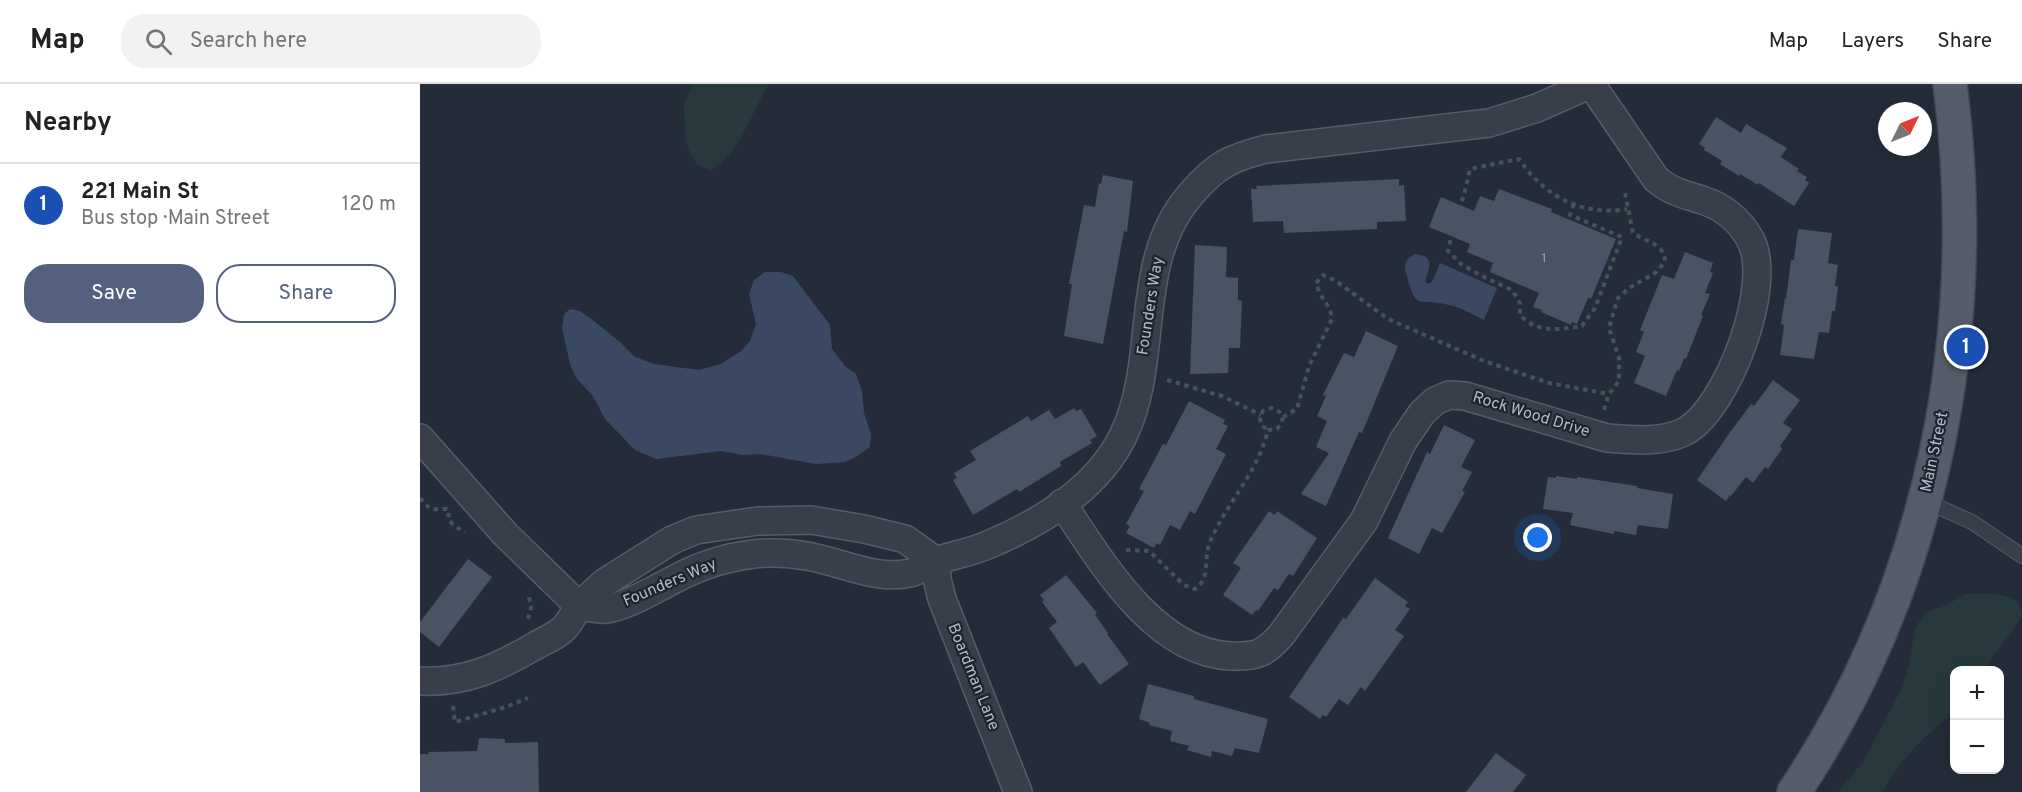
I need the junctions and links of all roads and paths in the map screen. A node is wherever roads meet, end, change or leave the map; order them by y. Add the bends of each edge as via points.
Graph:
1 (1591, 84) edge
2 (1950, 84) edge
3 (1625, 193) dead end
4 (1574, 204) junction
5 (1627, 210) junction
6 (1141, 372) junction
7 (1609, 394) junction
8 (1262, 415) junction
9 (1283, 417) junction
10 (1268, 430) junction
11 (1598, 435) junction
12 (420, 438) edge
13 (420, 498) edge
14 (1925, 501) junction
15 (1062, 503) junction
16 (467, 533) dead end
17 (1124, 549) dead end
18 (2022, 556) edge
19 (936, 561) junction
20 (527, 593) dead end
21 (579, 606) junction
22 (527, 622) dead end
23 (453, 680) junction
24 (420, 681) edge
25 (528, 698) dead end
26 (1018, 792) edge
27 (1794, 792) edge

1 - 6 street, Founders Way via 1537,108 1489,123 1266,148 1223,164 1205,177 1176,212 1167,231 1154,270
1 - 11 street, Rock Wood Drive via 1656,179 1666,188 1718,207 1738,221 1752,241 1758,267 1757,290 1745,337 1725,383 1699,421 1684,432 1662,439 1627,440
2 - 14 main road, Main Street via 1957,138 1960,267 1940,442
3 - 5 path
4 - 4 path via 1533,178 1519,159 1470,169 1448,251 1461,264 1512,290 1520,303 1520,315 1532,326 1567,330 1582,326 1595,308 1622,237 1570,215
4 - 5 path via 1596,211
5 - 7 path via 1633,233 1661,249 1665,262 1618,298 1610,328 1619,358 1619,381
6 - 8 path via 1222,396
6 - 15 street, Founders Way via 1130,419 1114,453 1088,483
7 - 9 path via 1549,383 1474,356 1388,319 1323,275 1316,283 1317,289 1332,319 1309,366 1297,409
7 - 11 path
8 - 9 path via 1271,408 1279,410
8 - 10 path via 1261,424
9 - 10 path via 1277,429
10 - 17 path via 1253,469 1214,532 1208,547 1206,576 1200,586 1195,589 1184,585 1149,551
11 - 15 street, Rock Wood Drive via 1465,396 1449,395 1435,401 1403,441 1364,520 1282,634 1258,655 1215,655 1178,640 1160,627 1138,607
12 - 21 street via 506,534
13 - 16 path via 429,509 447,509 451,522
14 - 18 lane via 1972,522
14 - 27 main road, Main Street via 1894,601 1869,659 1815,761
15 - 19 street, Founders Way via 990,544
19 - 21 street, Founders Way via 910,573 887,574 807,556 754,554 700,567 607,609
19 - 21 street, Founders Way via 904,539 864,529 811,520 758,521 696,530 672,540 604,583
19 - 26 street, Boardman Lane via 942,599
20 - 22 path via 531,608
21 - 23 street, Founders Way via 556,635 507,663
23 - 24 street, Founders Way
23 - 25 path via 455,722

